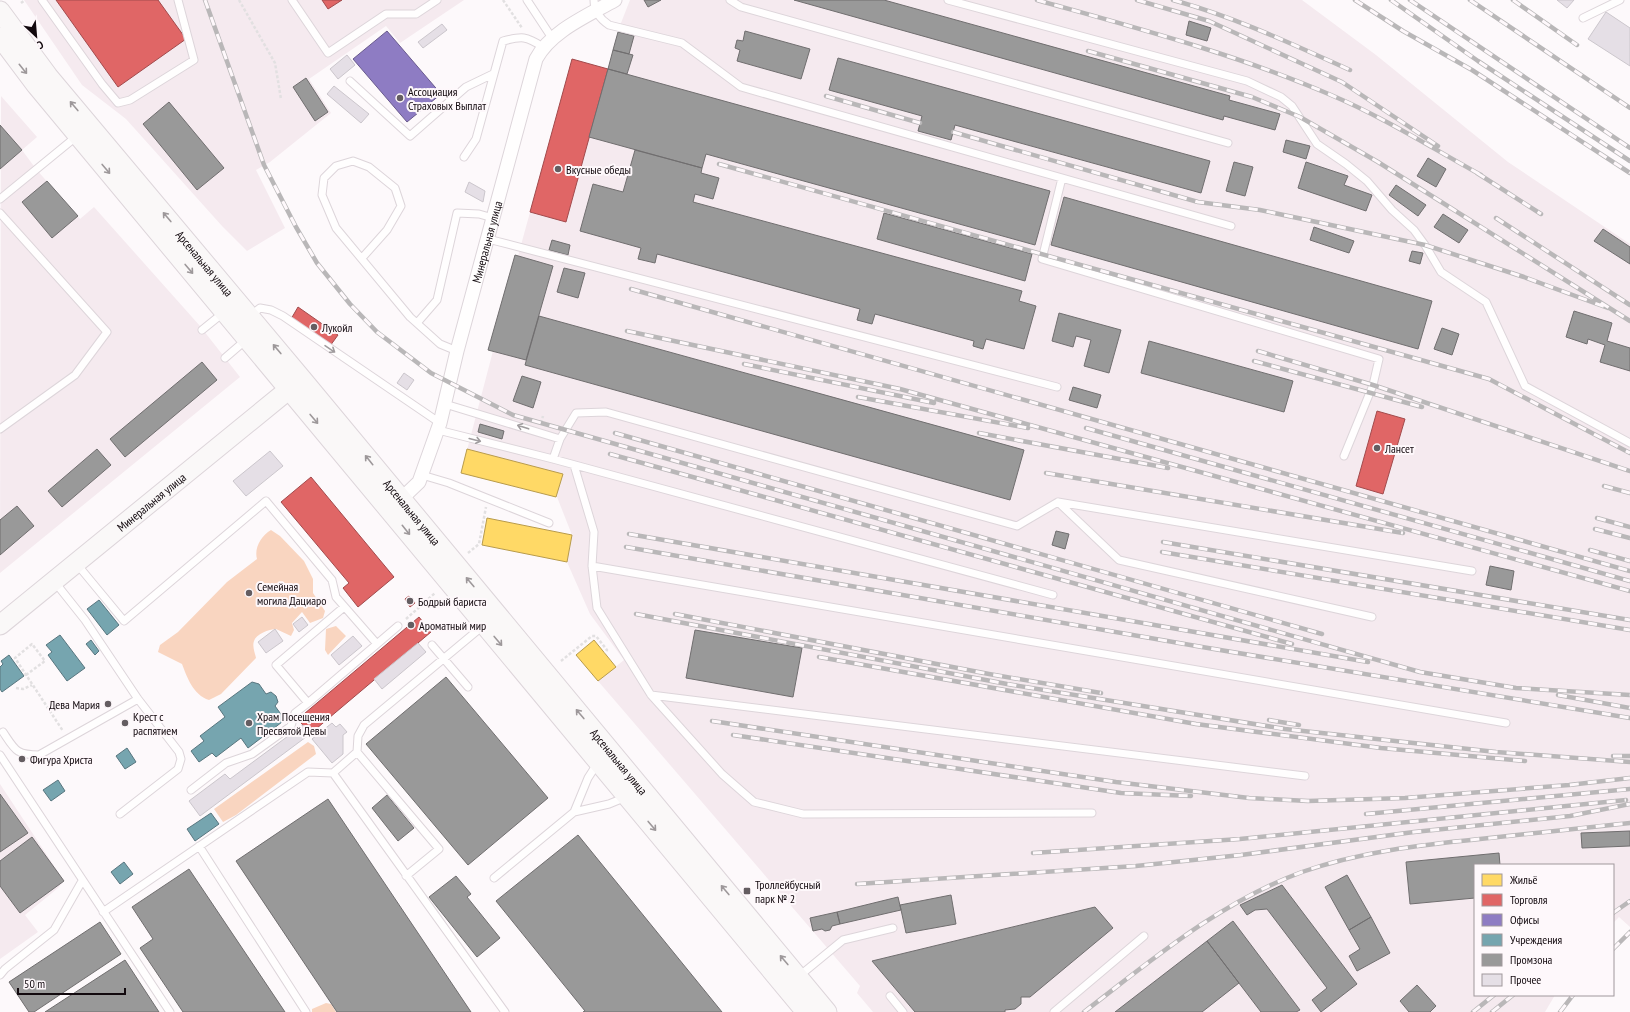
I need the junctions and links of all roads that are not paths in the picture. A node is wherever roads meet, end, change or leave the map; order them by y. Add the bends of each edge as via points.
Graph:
1 (42, 0) edge
2 (178, 0) edge
3 (292, 0) edge
4 (437, 0) edge
5 (527, 0) edge
6 (615, 0) edge
7 (730, 0) edge
8 (948, 0) edge
9 (1620, 0) edge
10 (595, 6) edge
11 (0, 10) edge
12 (1582, 18) dead end
13 (0, 37) edge
14 (548, 42) junction
15 (493, 74) junction
16 (350, 81) dead end
17 (84, 130) junction
18 (1228, 143) dead end
19 (464, 157) dead end
20 (1062, 178) junction
21 (0, 198) edge
22 (0, 213) edge
23 (493, 218) junction
24 (1231, 226) dead end
25 (488, 239) junction
26 (362, 258) junction
27 (231, 306) junction
28 (250, 316) junction
29 (417, 323) junction
30 (202, 330) dead end
31 (247, 339) junction
32 (457, 351) junction
33 (225, 358) dead end
34 (295, 384) junction
35 (1057, 387) dead end
36 (445, 404) junction
37 (439, 426) junction
38 (0, 429) edge
39 (560, 439) junction
40 (1630, 443) edge
41 (1344, 456) dead end
42 (553, 459) junction
43 (574, 465) junction
44 (422, 474) junction
45 (1058, 502) junction
46 (396, 505) junction
47 (549, 523) dead end
48 (76, 563) junction
49 (592, 566) junction
50 (1472, 571) dead end
51 (54, 581) junction
52 (1053, 595) dead end
53 (344, 607) junction
54 (1372, 617) dead end
55 (490, 620) junction
56 (0, 625) edge
57 (398, 626) road end
58 (376, 644) junction
59 (432, 645) dead end
60 (444, 659) junction
61 (468, 687) dead end
62 (651, 695) junction
63 (138, 699) junction
64 (308, 703) junction
65 (1506, 723) dead end
66 (3, 732) dead end
67 (357, 752) junction
68 (0, 755) edge
69 (605, 757) junction
70 (332, 773) junction
71 (1305, 776) dead end
72 (191, 790) dead end
73 (633, 791) junction
74 (574, 812) junction
75 (1092, 813) dead end
76 (120, 814) dead end
77 (199, 846) junction
78 (406, 876) junction
79 (494, 878) dead end
80 (82, 881) junction
81 (103, 912) junction
82 (893, 928) dead end
83 (1144, 936) dead end
84 (0, 974) edge
85 (798, 978) junction
86 (890, 996) dead end
87 (817, 1009) edge
88 (170, 1012) edge
89 (306, 1012) edge
90 (505, 1012) edge
91 (903, 1012) edge
92 (1054, 1012) edge

1 - 2 lane via 118,103 130,100 194,60
3 - 4 lane via 328,53 386,14 416,14
5 - 14 lane
6 - 10 street
7 - 18 lane via 741,7
8 - 40 lane via 1247,81 1281,97 1292,106 1317,144 1367,181 1392,210 1414,230 1441,272 1486,302 1525,386
9 - 12 lane
10 - 14 street
10 - 20 lane via 601,20 609,25 682,43 741,87
17 -> 11 street, Арсенальная улица
13 -> 17 street, Арсенальная улица via 19,64
14 - 15 lane via 521,37 503,41
14 - 23 street, Минеральная улица via 536,59
15 - 16 lane via 466,87 410,136
15 - 19 lane via 476,139
17 - 21 lane
17 - 27 street, Арсенальная улица
20 - 24 lane
20 - 41 lane via 1042,259 1379,359 1372,389
22 - 38 lane via 107,332 75,375
23 - 25 street, Минеральная улица
23 - 29 lane via 479,214 457,213 437,300
25 - 32 street, Минеральная улица
25 - 35 lane
26 - 26 lane via 388,230 401,206 395,188 369,167 352,161 336,166 324,178 322,195 336,228
26 - 29 lane
27 - 28 street, Арсенальная улица
27 - 30 lane
27 - 31 street, Арсенальная улица
34 -> 28 street, Арсенальная улица
28 -> 37 lane via 260,308 283,316
29 - 32 lane via 440,344
31 - 33 lane
31 - 34 street, Арсенальная улица
32 - 36 street, Минеральная улица
34 - 46 street, Арсенальная улица
34 - 48 street, Минеральная улица
36 - 37 street, Минеральная улица
39 -> 36 lane
37 -> 42 lane
37 - 44 street, Минеральная улица
39 - 42 lane
39 - 45 lane via 576,413 606,412 1017,526
42 - 43 lane
43 - 49 lane via 594,532
43 - 52 lane
44 - 46 street, Минеральная улица via 413,488
44 - 47 lane
45 - 50 lane
45 - 54 lane via 1119,560
46 - 55 street, Арсенальная улица
48 - 51 street, Минеральная улица
48 - 53 lane via 124,622 266,501 332,580 336,597
49 - 62 lane via 597,608
49 - 65 lane
51 - 56 street, Минеральная улица
51 - 63 lane via 85,620
53 - 58 lane
53 - 64 lane via 276,665
55 - 60 lane
55 - 69 street, Арсенальная улица
57 - 58 lane
58 - 64 lane
59 - 60 lane
60 - 61 lane
60 - 67 lane via 364,725 358,736
62 - 71 lane
62 - 75 lane via 722,774 754,802 803,814
63 - 66 lane via 39,755 24,755 15,751
63 - 76 lane via 179,752 181,759 178,769
64 - 72 lane via 295,713 291,726 252,754 226,763
67 - 70 lane
67 - 78 lane via 439,850
68 - 80 lane
69 - 73 street, Арсенальная улица
69 - 74 lane via 588,778
70 - 77 lane via 308,772
70 - 78 lane
73 - 74 lane via 609,804
85 -> 73 street, Арсенальная улица
73 -> 87 street, Арсенальная улица
74 - 79 lane
77 - 81 lane
77 - 89 lane
78 - 90 lane
80 - 81 lane
80 - 84 lane via 54,930
81 - 88 lane
82 - 85 lane via 843,940
83 - 92 lane
85 - 87 street, Арсенальная улица
86 - 91 lane

